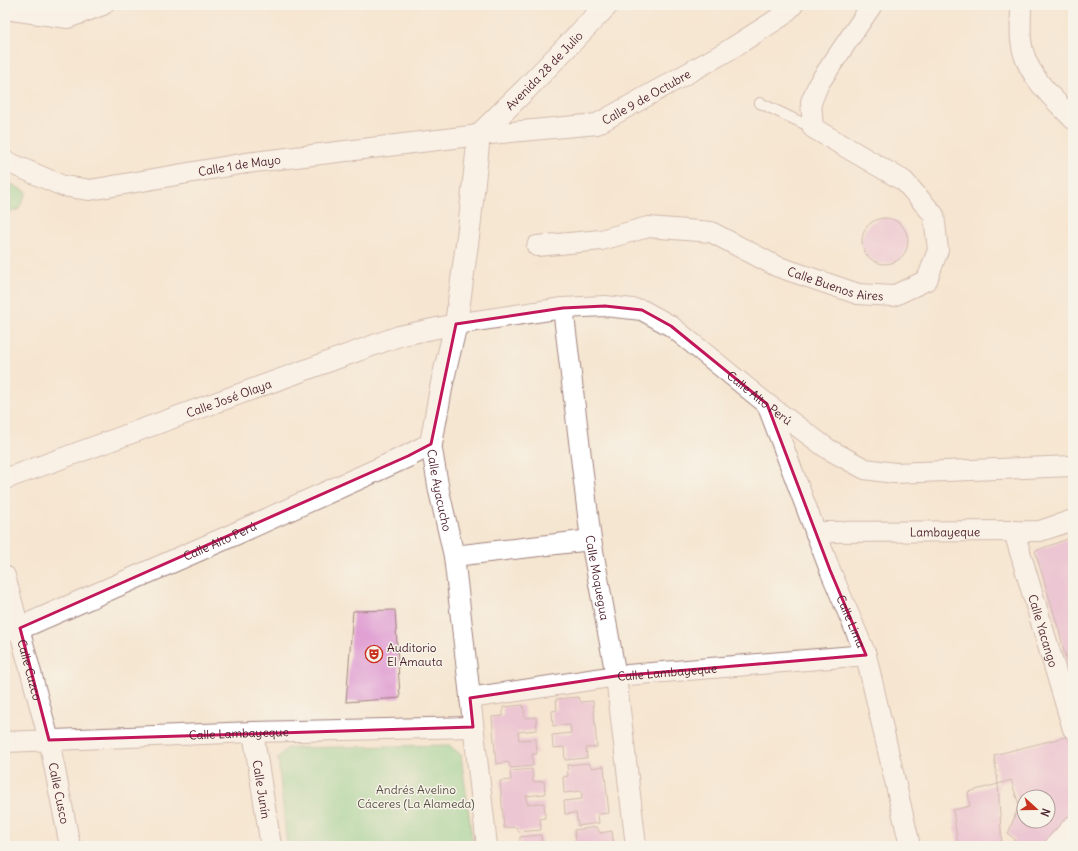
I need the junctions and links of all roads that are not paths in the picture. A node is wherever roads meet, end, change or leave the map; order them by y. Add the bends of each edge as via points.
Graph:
1 (103, 5) edge
2 (607, 5) edge
3 (794, 5) edge
4 (872, 5) edge
5 (1021, 5) edge
6 (5, 8) edge
7 (760, 103) dead end
8 (1073, 119) edge
9 (813, 128) junction
10 (479, 135) junction
11 (5, 161) edge
12 (538, 246) dead end
13 (563, 308) junction
14 (456, 324) junction
15 (767, 404) junction
16 (431, 444) junction
17 (1073, 466) edge
18 (5, 479) edge
19 (1073, 520) edge
20 (815, 532) junction
21 (1014, 532) junction
22 (591, 540) junction
23 (454, 556) junction
24 (5, 576) edge
25 (12, 628) edge
26 (866, 655) junction
27 (616, 676) junction
28 (470, 698) junction
29 (472, 727) junction
30 (1073, 729) edge
31 (253, 732) junction
32 (49, 740) junction
33 (5, 742) edge
34 (1073, 826) edge
35 (70, 846) edge
36 (271, 846) edge
37 (487, 846) edge
38 (636, 846) edge
39 (910, 846) edge
40 (1055, 846) edge

1 - 6 street via 68,18
2 - 10 street, Avenida 28 de Julio
3 - 10 street, Calle 9 de Octubre via 782,16 729,50 597,124
4 - 9 street via 819,83 811,102
5 - 8 street via 1021,40 1028,68
7 - 9 lane
9 - 12 street, Calle Buenos Aires via 904,181 934,215 938,250 927,280 893,296 858,294 776,266 712,232 648,226 601,240
10 - 11 street, Calle 1 de Mayo via 246,163 90,190 63,186
10 - 14 street, Calle Ayacucho
13 - 14 street, Calle Alto Perú
13 - 15 street, Calle Alto Perú via 605,306 642,310 671,326
13 - 22 street, Calle Moquegua
14 - 16 street, Calle Ayacucho
14 - 18 street, Calle José Olaya via 399,336
15 - 17 street, Calle Alto Perú via 828,449 865,469 894,473
15 - 20 street, Calle Lima
16 - 23 street, Calle Ayacucho
16 - 25 street, Calle Alto Perú via 233,535
19 - 21 street, Lambayeque via 1040,531
20 - 21 street, Lambayeque
20 - 26 street, Calle Lima
21 - 30 street, Calle Yacango
22 - 23 street
22 - 27 street, Calle Moquegua
23 - 28 street, Calle Ayacucho
24 - 25 street, Calle Cuzco
25 - 32 street, Calle Cuzco
26 - 27 street, Calle Lambayeque
26 - 39 street, Calle Lima
27 - 28 street, Calle Lambayeque
27 - 38 street, Calle Moquegua
28 - 29 street, Calle Ayacucho
29 - 31 street, Calle Lambayeque
29 - 37 street, Calle Ayacucho
31 - 32 street, Calle Lambayeque
31 - 36 street, Calle Junín
32 - 33 street, Calle Lambayeque
32 - 35 street, Calle Cusco
34 - 40 street

